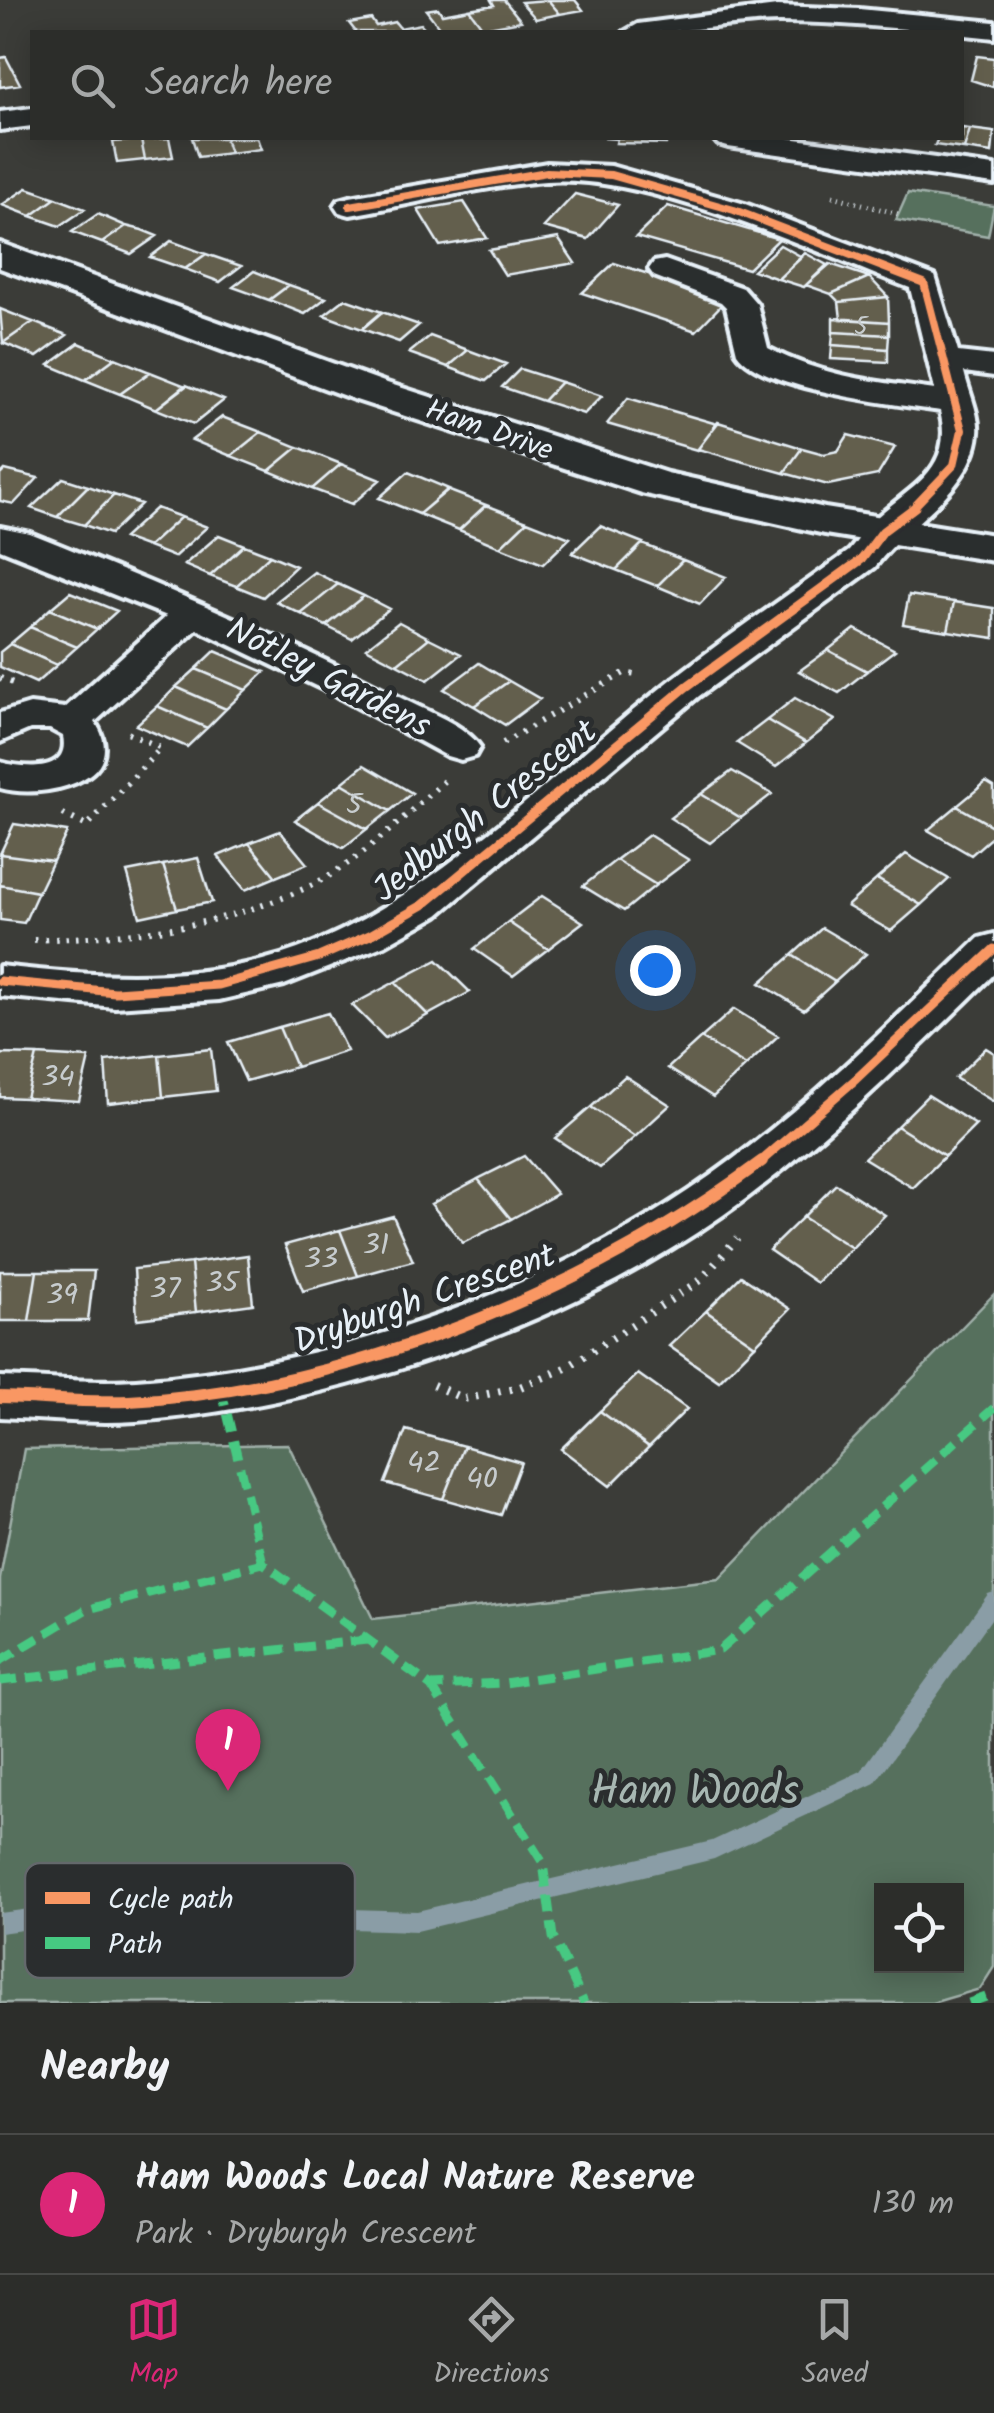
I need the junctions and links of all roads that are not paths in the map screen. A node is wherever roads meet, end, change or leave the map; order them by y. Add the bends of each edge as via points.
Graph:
1 (714, 17) edge
2 (648, 30) edge
3 (994, 30) edge
4 (30, 117) edge
5 (0, 121) edge
6 (742, 140) edge
7 (994, 176) edge
8 (350, 206) dead end
9 (0, 255) edge
10 (665, 269) dead end
11 (941, 360) junction
12 (994, 366) edge
13 (954, 403) junction
14 (884, 531) junction
15 (0, 538) edge
16 (994, 548) edge
17 (194, 612) junction
18 (71, 723) junction
19 (0, 730) edge
20 (457, 759) road end
21 (0, 775) edge
22 (994, 949) edge
23 (0, 981) edge
24 (0, 1397) edge

1 - 2 street
1 - 3 street via 864,16
4 - 5 street
6 - 7 street
8 - 11 street, Jedburgh Crescent via 548,172 612,176 734,210 924,283
9 - 14 street, Ham Drive via 547,451 656,484
10 - 13 street via 732,295 741,304 753,353 767,362 850,386
11 - 12 street
11 - 13 street, Jedburgh Crescent
13 - 14 street, Jedburgh Crescent via 962,430 954,466
14 - 16 street, Ham Drive
14 - 23 street, Jedburgh Crescent via 862,559 686,687 423,904 377,932 236,984 170,993 80,993
15 - 17 street, Notley Gardens
17 - 18 street, Notley Gardens
17 - 20 street, Notley Gardens via 356,687
18 - 19 street via 41,716
18 - 21 street via 81,730 86,751 70,770 41,782
22 - 24 street, Dryburgh Crescent via 769,1155 675,1222 577,1278 459,1325 308,1373 148,1400

